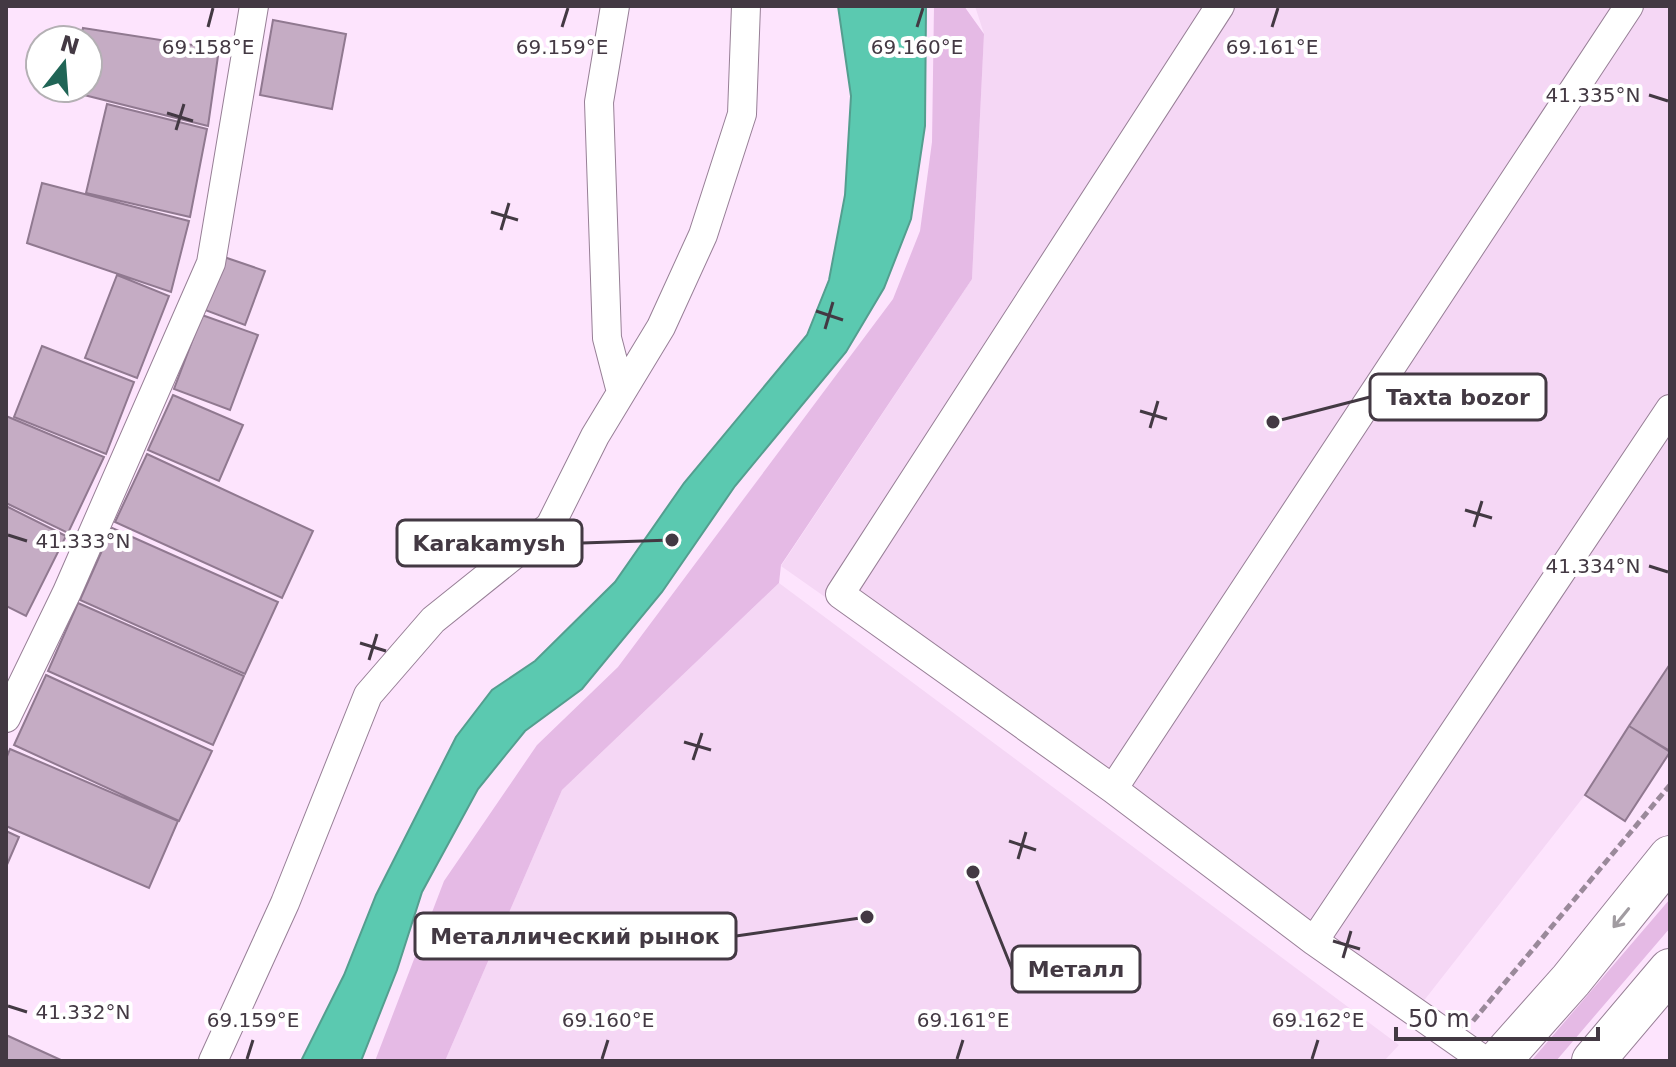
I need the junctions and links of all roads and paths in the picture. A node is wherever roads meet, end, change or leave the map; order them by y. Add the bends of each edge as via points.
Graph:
1 (254, 6) edge
2 (615, 6) edge
3 (746, 6) edge
4 (1220, 6) edge
5 (1629, 6) edge
6 (621, 392) junction
7 (1670, 409) edge
8 (6, 718) edge
9 (1670, 785) edge
10 (1113, 789) junction
11 (1670, 857) edge
12 (1314, 941) junction
13 (1670, 970) edge
14 (1456, 1042) junction
15 (213, 1061) edge
16 (1485, 1061) edge
17 (1499, 1061) edge
18 (1593, 1061) edge

1 - 8 street via 211,263
2 - 6 street via 599,102 607,338
3 - 6 street via 742,114 703,235 661,327
4 - 10 street via 840,594
5 - 10 street
6 - 15 street via 550,526 433,620 368,695 285,903
7 - 12 street
9 - 14 path
10 - 12 street
11 -> 17 highway
12 - 14 street
13 - 18 highway
14 - 16 street

